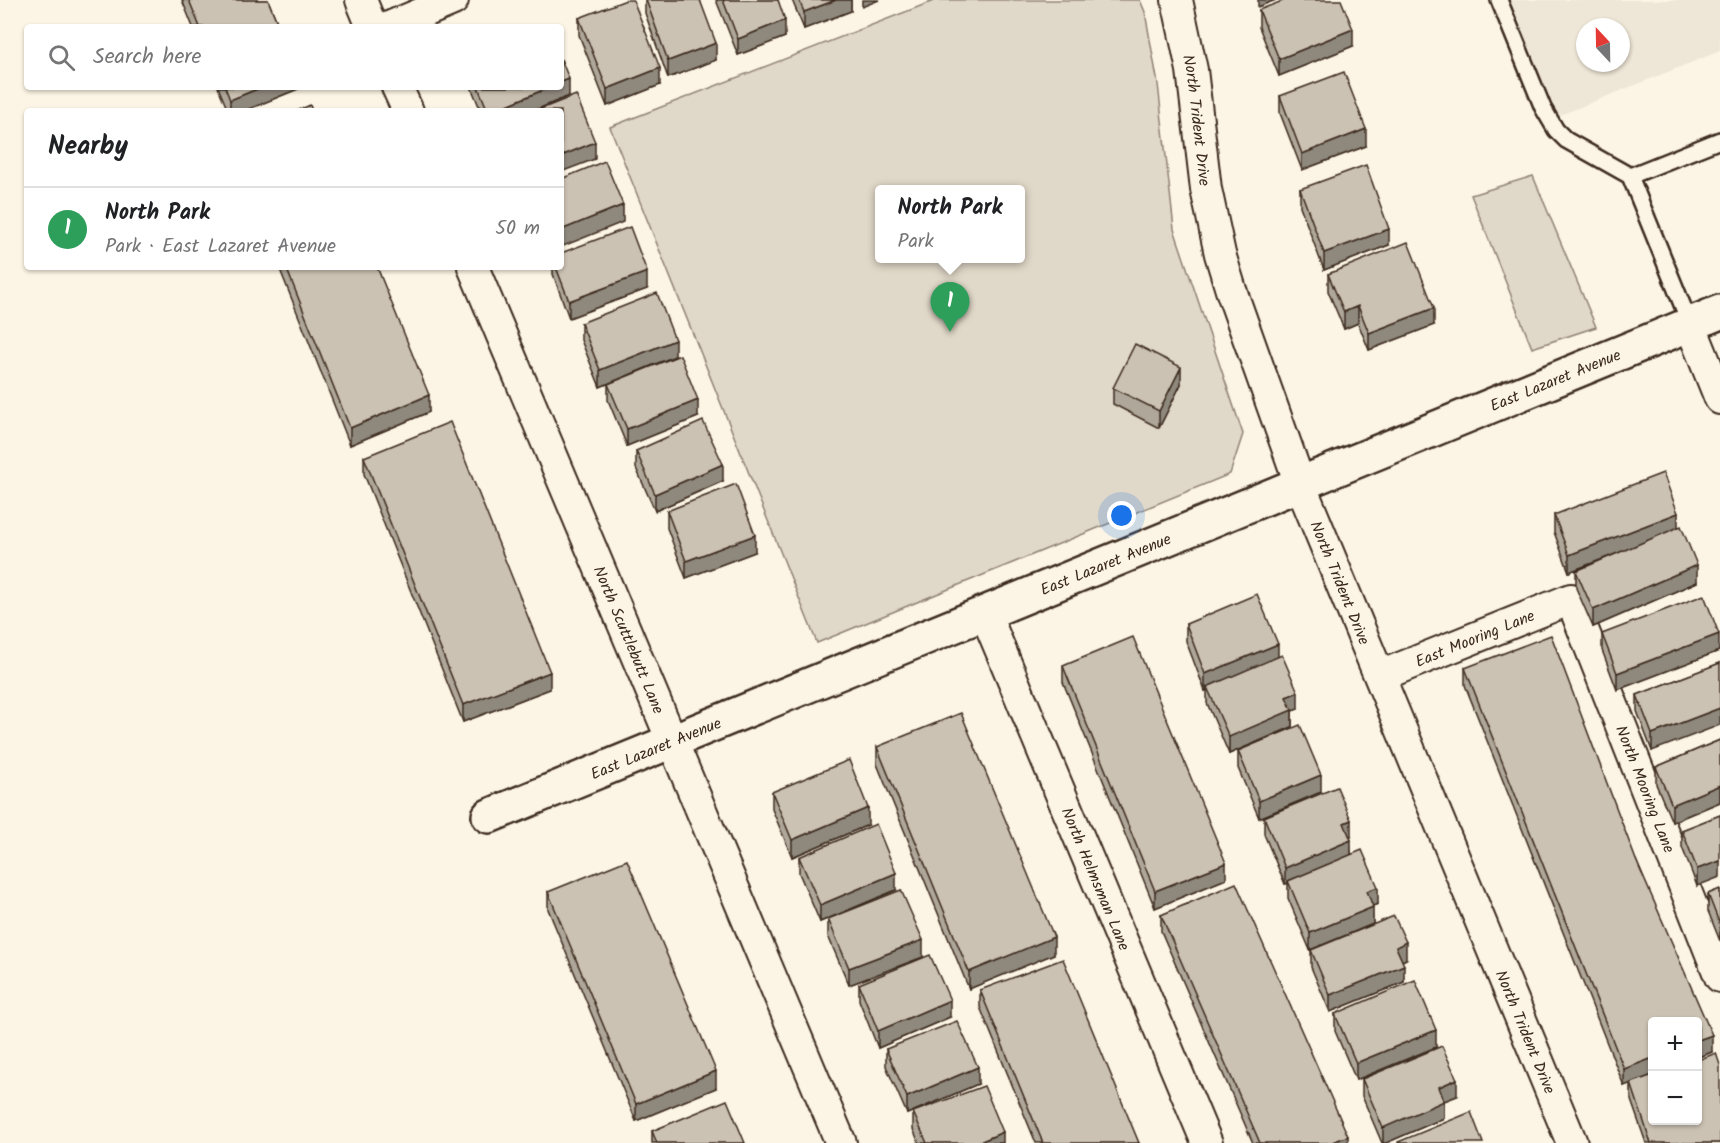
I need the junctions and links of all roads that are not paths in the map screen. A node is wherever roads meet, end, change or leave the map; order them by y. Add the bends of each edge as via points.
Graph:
1 (361, 0) edge
2 (453, 0) edge
3 (1178, 0) edge
4 (1499, 0) edge
5 (371, 24) edge
6 (395, 24) edge
7 (399, 90) edge
8 (407, 108) edge
9 (1720, 140) edge
10 (1630, 176) junction
11 (474, 270) edge
12 (1720, 312) edge
13 (1690, 324) junction
14 (1720, 399) edge
15 (1300, 484) junction
16 (1571, 599) joint
17 (986, 613) junction
18 (1380, 676) junction
19 (672, 741) junction
20 (489, 816) dead end
21 (1720, 977) edge
22 (841, 1143) edge
23 (1207, 1143) edge
24 (1572, 1143) edge

1 - 5 street
2 - 6 street
3 - 15 street, North Trident Drive via 1206,189 1220,254
4 - 10 lane via 1552,125 1566,140
7 - 8 street
9 - 10 lane
10 - 13 lane
11 - 19 street, North Scuttlebutt Lane
12 - 13 street, East Lazaret Avenue
13 - 14 street
13 - 15 street, East Lazaret Avenue
15 - 17 street, East Lazaret Avenue
15 - 18 street, North Trident Drive
16 - 18 street, East Mooring Lane
16 - 21 street, North Mooring Lane
17 - 19 street, East Lazaret Avenue
17 - 23 street, North Helmsman Lane
18 - 24 street, North Trident Drive
19 - 20 street, East Lazaret Avenue
19 - 22 street, North Scuttlebutt Lane

